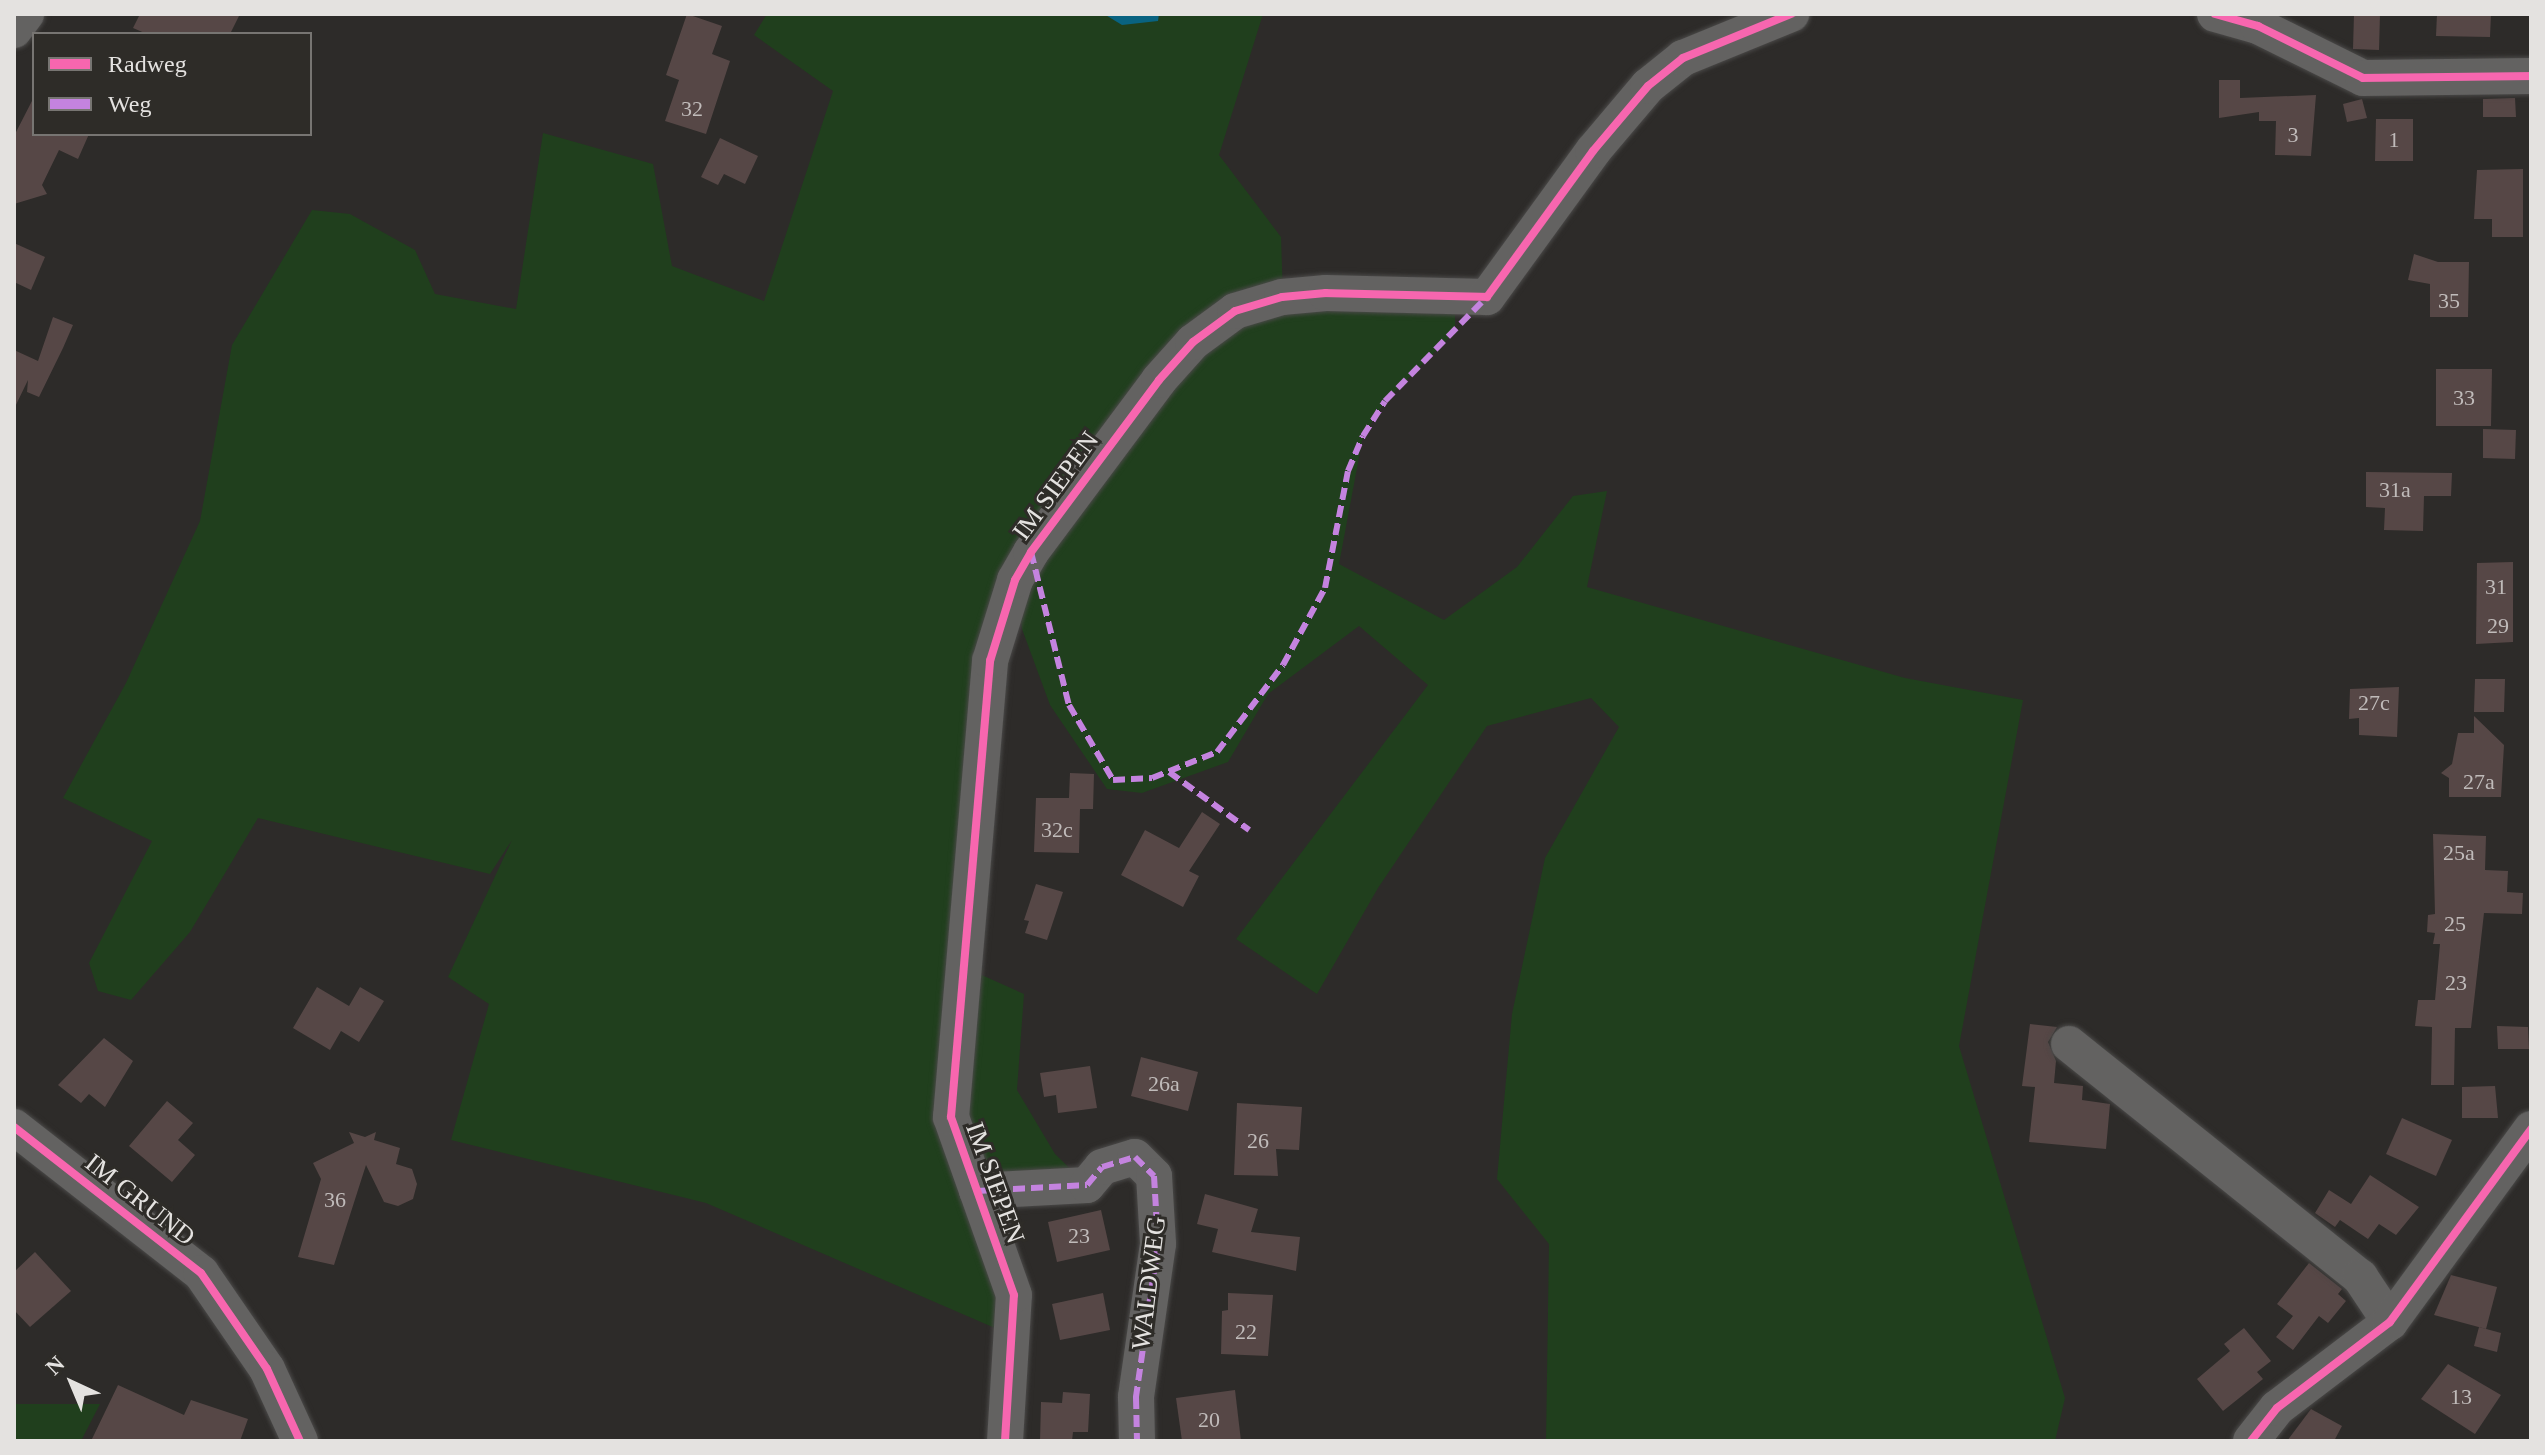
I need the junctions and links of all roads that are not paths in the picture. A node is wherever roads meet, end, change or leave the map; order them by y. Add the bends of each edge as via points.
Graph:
1 (26, 14) edge
2 (1791, 14) edge
3 (2215, 14) edge
4 (14, 30) edge
5 (2531, 76) edge
6 (2069, 1044) dead end
7 (14, 1127) edge
8 (2531, 1129) edge
9 (977, 1191) junction
10 (2390, 1322) junction
11 (2276, 1424) edge
12 (300, 1441) edge
13 (1005, 1441) edge
14 (1137, 1441) edge
15 (2251, 1441) edge

1 - 4 street
2 - 9 street, IM SIEPEN via 1683,58 1648,86 1593,151 1487,297 1326,293 1282,297 1235,311 1193,342 1159,380 1031,552 1015,580 990,661 951,1117
3 - 5 street via 2258,26 2363,78
6 - 10 street via 2360,1277
7 - 12 street, IM GRUND via 201,1273 267,1369
8 - 10 street
9 - 13 street, IM SIEPEN via 1014,1295
9 - 14 street, WALDWEG via 1087,1185 1102,1167 1135,1157 1154,1176 1158,1244 1136,1397
10 - 11 street
11 - 15 street

